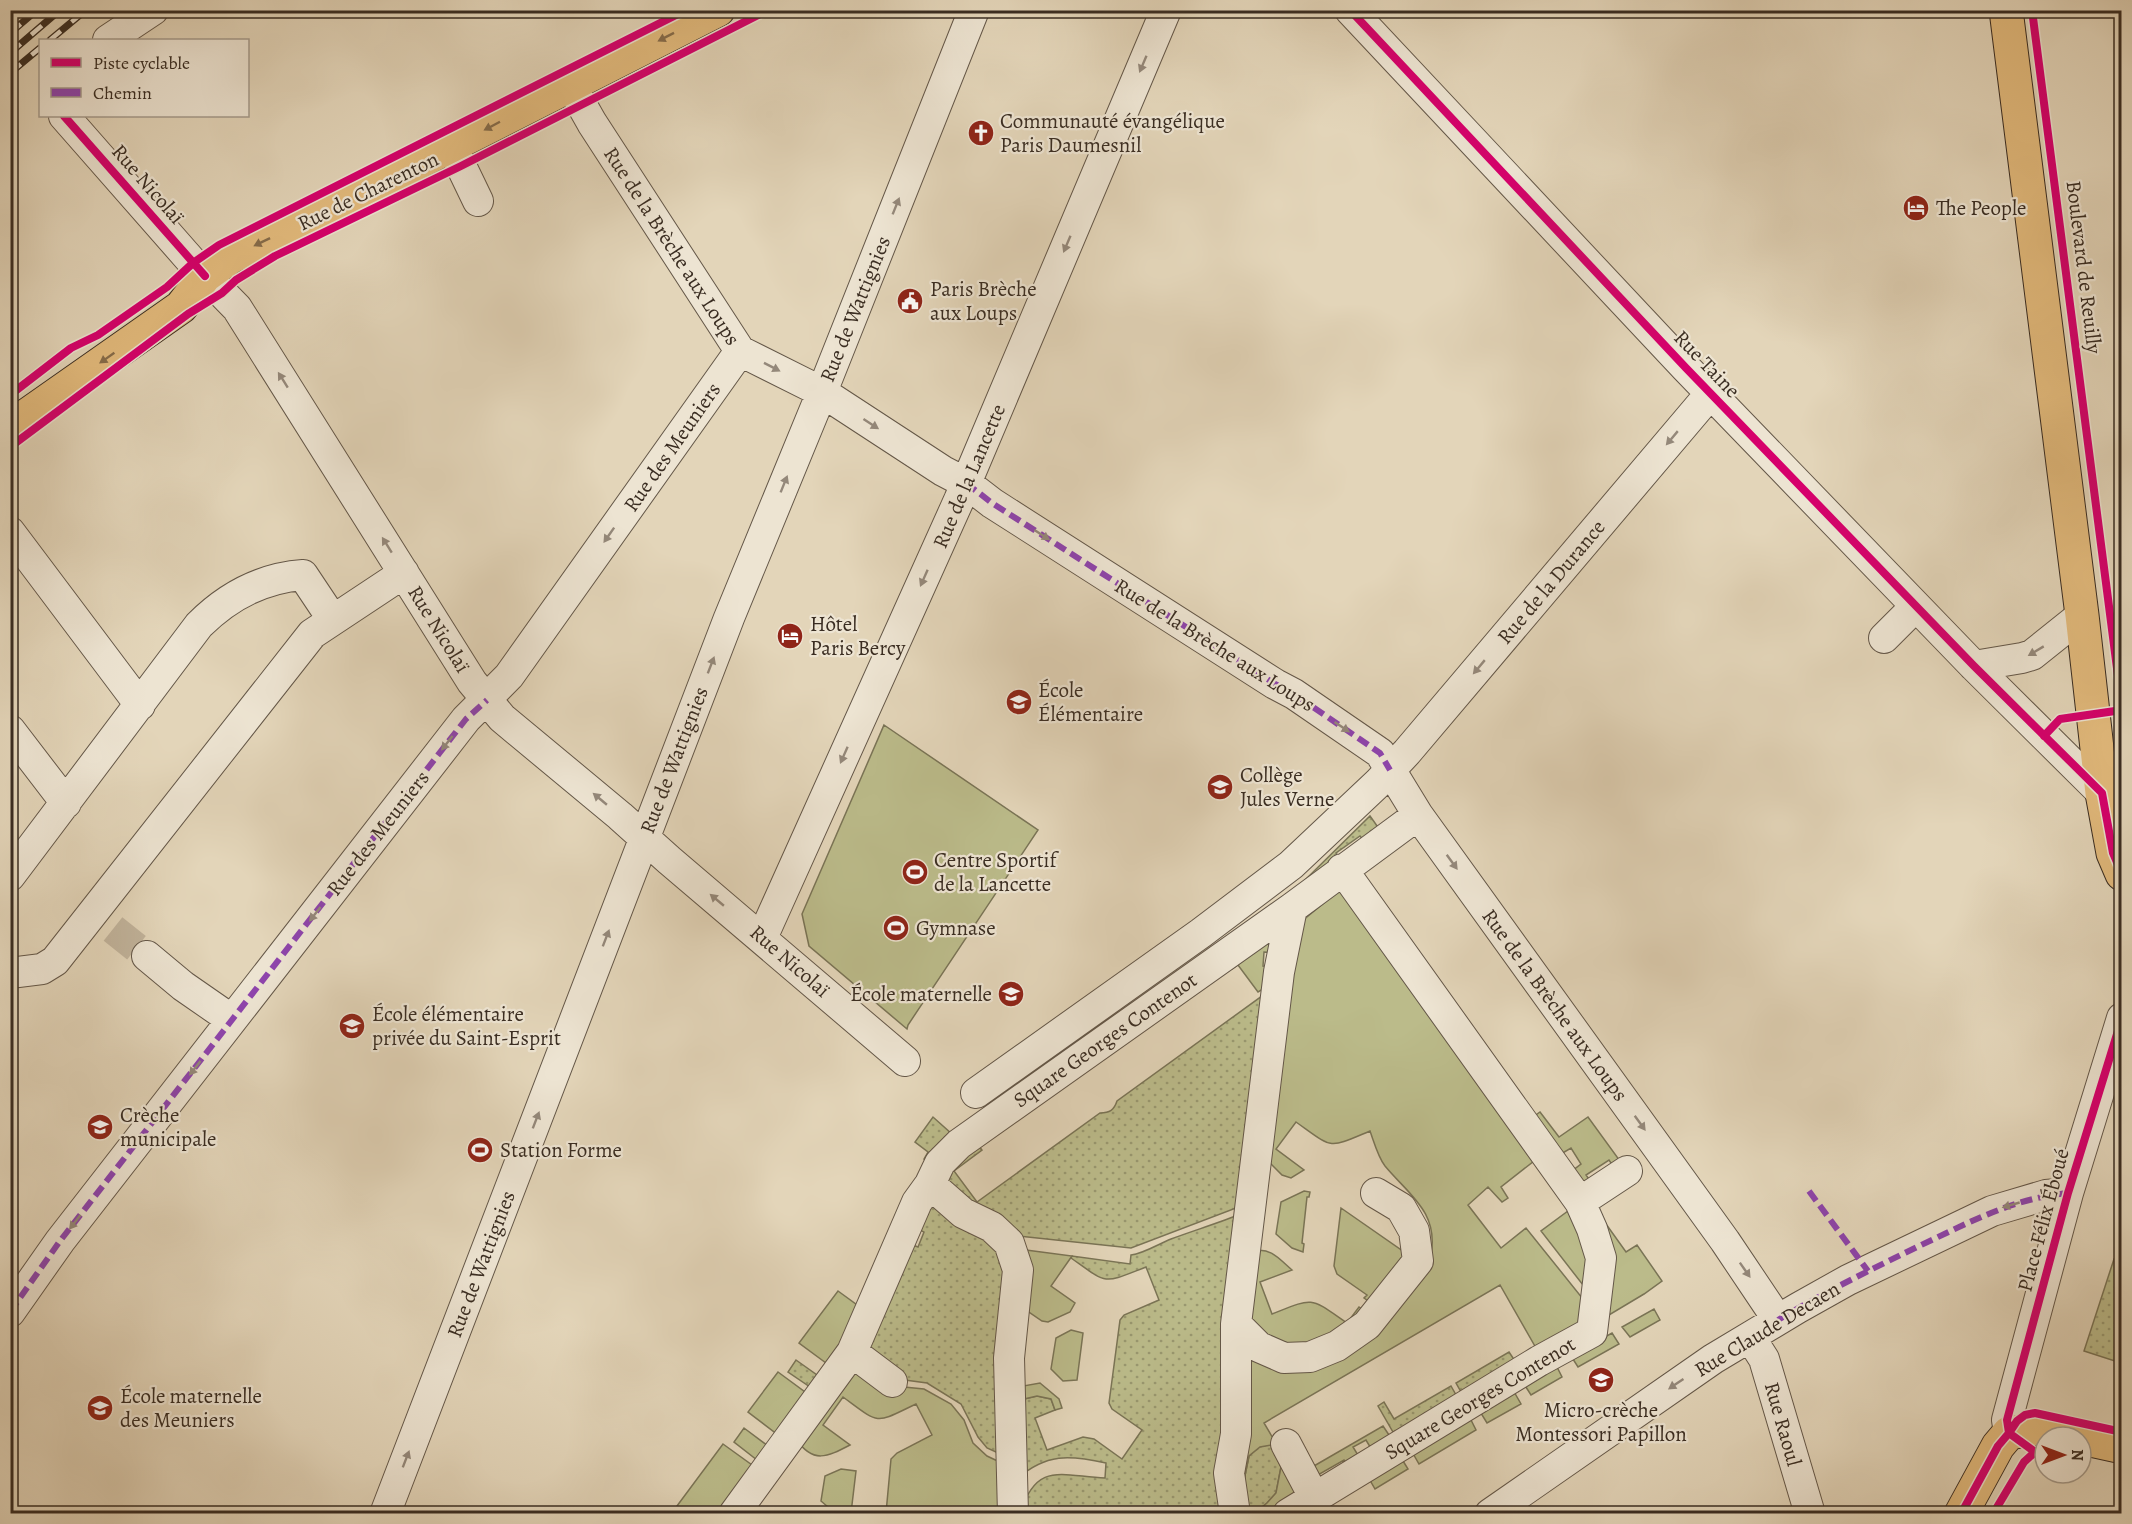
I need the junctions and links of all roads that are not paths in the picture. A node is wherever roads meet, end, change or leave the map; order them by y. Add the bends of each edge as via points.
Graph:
1 (153, 10) edge
2 (718, 10) edge
3 (974, 10) edge
4 (1166, 10) edge
5 (1350, 10) edge
6 (2006, 10) edge
7 (110, 39) edge
8 (570, 84) junction
9 (65, 117) edge
10 (452, 147) junction
11 (478, 201) dead end
12 (205, 276) junction
13 (740, 351) junction
14 (822, 392) junction
15 (1710, 394) junction
16 (10, 426) edge
17 (966, 483) junction
18 (10, 532) edge
19 (404, 573) junction
20 (1916, 606) junction
21 (2082, 615) junction
22 (333, 620) junction
23 (1884, 638) dead end
24 (1974, 666) junction
25 (486, 700) junction
26 (140, 705) junction
27 (10, 730) edge
28 (1390, 770) junction
29 (2102, 793) junction
30 (66, 803) junction
31 (1418, 815) junction
32 (644, 837) junction
33 (1342, 869) junction
34 (2121, 874) edge
35 (10, 876) edge
36 (1292, 908) junction
37 (762, 938) junction
38 (147, 956) tunnel mouth
39 (10, 973) edge
40 (2121, 1018) edge
41 (232, 1020) junction
42 (905, 1061) dead end
43 (976, 1093) dead end
44 (1627, 1171) dead end
45 (930, 1184) junction
46 (1376, 1193) dead end
47 (2068, 1193) junction
48 (1580, 1202) junction
49 (12, 1307) edge
50 (1778, 1320) junction
51 (1236, 1324) junction
52 (1750, 1337) junction
53 (852, 1352) junction
54 (892, 1382) dead end
55 (2033, 1429) edge
56 (2010, 1433) junction
57 (2093, 1440) edge
58 (1286, 1444) dead end
59 (2121, 1447) edge
60 (1314, 1497) junction
61 (385, 1514) edge
62 (734, 1514) edge
63 (1013, 1514) edge
64 (1235, 1514) edge
65 (1288, 1514) edge
66 (1490, 1514) edge
67 (1810, 1514) edge
68 (1961, 1514) edge

1 - 7 street
2 -> 8 main road, Rue de Charenton
14 -> 3 street, Rue de Wattignies
4 -> 17 street, Rue de la Lancette
5 - 15 street, Rue Taine
6 - 21 main road
8 -> 10 main road, Rue de Charenton
8 - 13 street, Rue de la Brèche aux Loups
9 - 12 street, Rue Nicolaï
10 - 11 street
10 -> 12 main road, Rue de Charenton via 231,257
12 -> 16 main road, Rue de Charenton via 181,307
19 -> 12 street, Rue Nicolaï via 237,308
13 -> 14 street, Rue de la Brèche aux Loups
13 -> 25 street, Rue des Meuniers via 509,676
14 -> 17 street, Rue de la Brèche aux Loups
32 -> 14 street, Rue de Wattignies
15 - 20 street, Rue Taine
15 -> 28 street, Rue de la Durance
17 -> 28 street, Rue de la Brèche aux Loups via 1294,694 1380,753
17 -> 37 street, Rue de la Lancette
18 - 26 street
19 - 22 street
19 - 25 street, Rue Nicolaï
20 - 23 street
20 - 24 street, Rue Taine
21 -> 24 street via 2032,655
21 - 29 main road
22 - 26 street via 303,575 250,588 217,607 199,626
22 - 39 street via 312,634 103,921 42,969
24 - 29 street, Rue Taine
32 -> 25 street, Rue Nicolaï via 502,718
25 -> 41 street, Rue des Meuniers via 466,719
26 - 30 street
27 - 30 street
28 - 31 street, Rue de la Brèche aux Loups
28 - 43 street, Rue de la Durance via 1291,865
29 - 34 main road via 2114,859
30 - 35 street
31 - 33 street, Square Georges Contenot
31 -> 50 street, Rue de la Brèche aux Loups via 1725,1240
37 -> 32 street, Rue Nicolaï
61 -> 32 street, Rue de Wattignies
33 - 36 street, Square Georges Contenot
33 - 48 street, Square Georges Contenot
36 - 45 street, Square Georges Contenot via 959,1144 940,1163
36 - 51 street via 1279,972
37 - 42 street, Rue Nicolaï
38 - 41 street
40 - 47 street, Place Félix Éboué
41 -> 49 street, Rue des Meuniers
44 - 48 street
45 - 53 street, Square Georges Contenot via 917,1202
45 - 63 street via 963,1213 993,1227 1009,1243 1018,1270 1010,1358
46 - 51 street via 1401,1208 1414,1230 1418,1261 1367,1325 1337,1346 1310,1357 1284,1358 1258,1347
47 -> 50 street, Rue Claude Decaen via 2046,1195 1992,1211
47 - 56 street, Place Félix Éboué via 2007,1420
48 - 60 street, Square Georges Contenot via 1601,1258 1592,1332
50 - 52 street, Rue Claude Decaen
51 - 64 street via 1236,1434 1229,1473
52 -> 66 street, Rue Claude Decaen
52 - 67 street, Rue Raoul via 1764,1359
53 - 54 street
53 - 62 street, Square Georges Contenot
55 - 56 main road
56 - 68 main road via 1998,1446
57 - 59 main road
58 - 60 street
60 - 65 street, Square Georges Contenot

